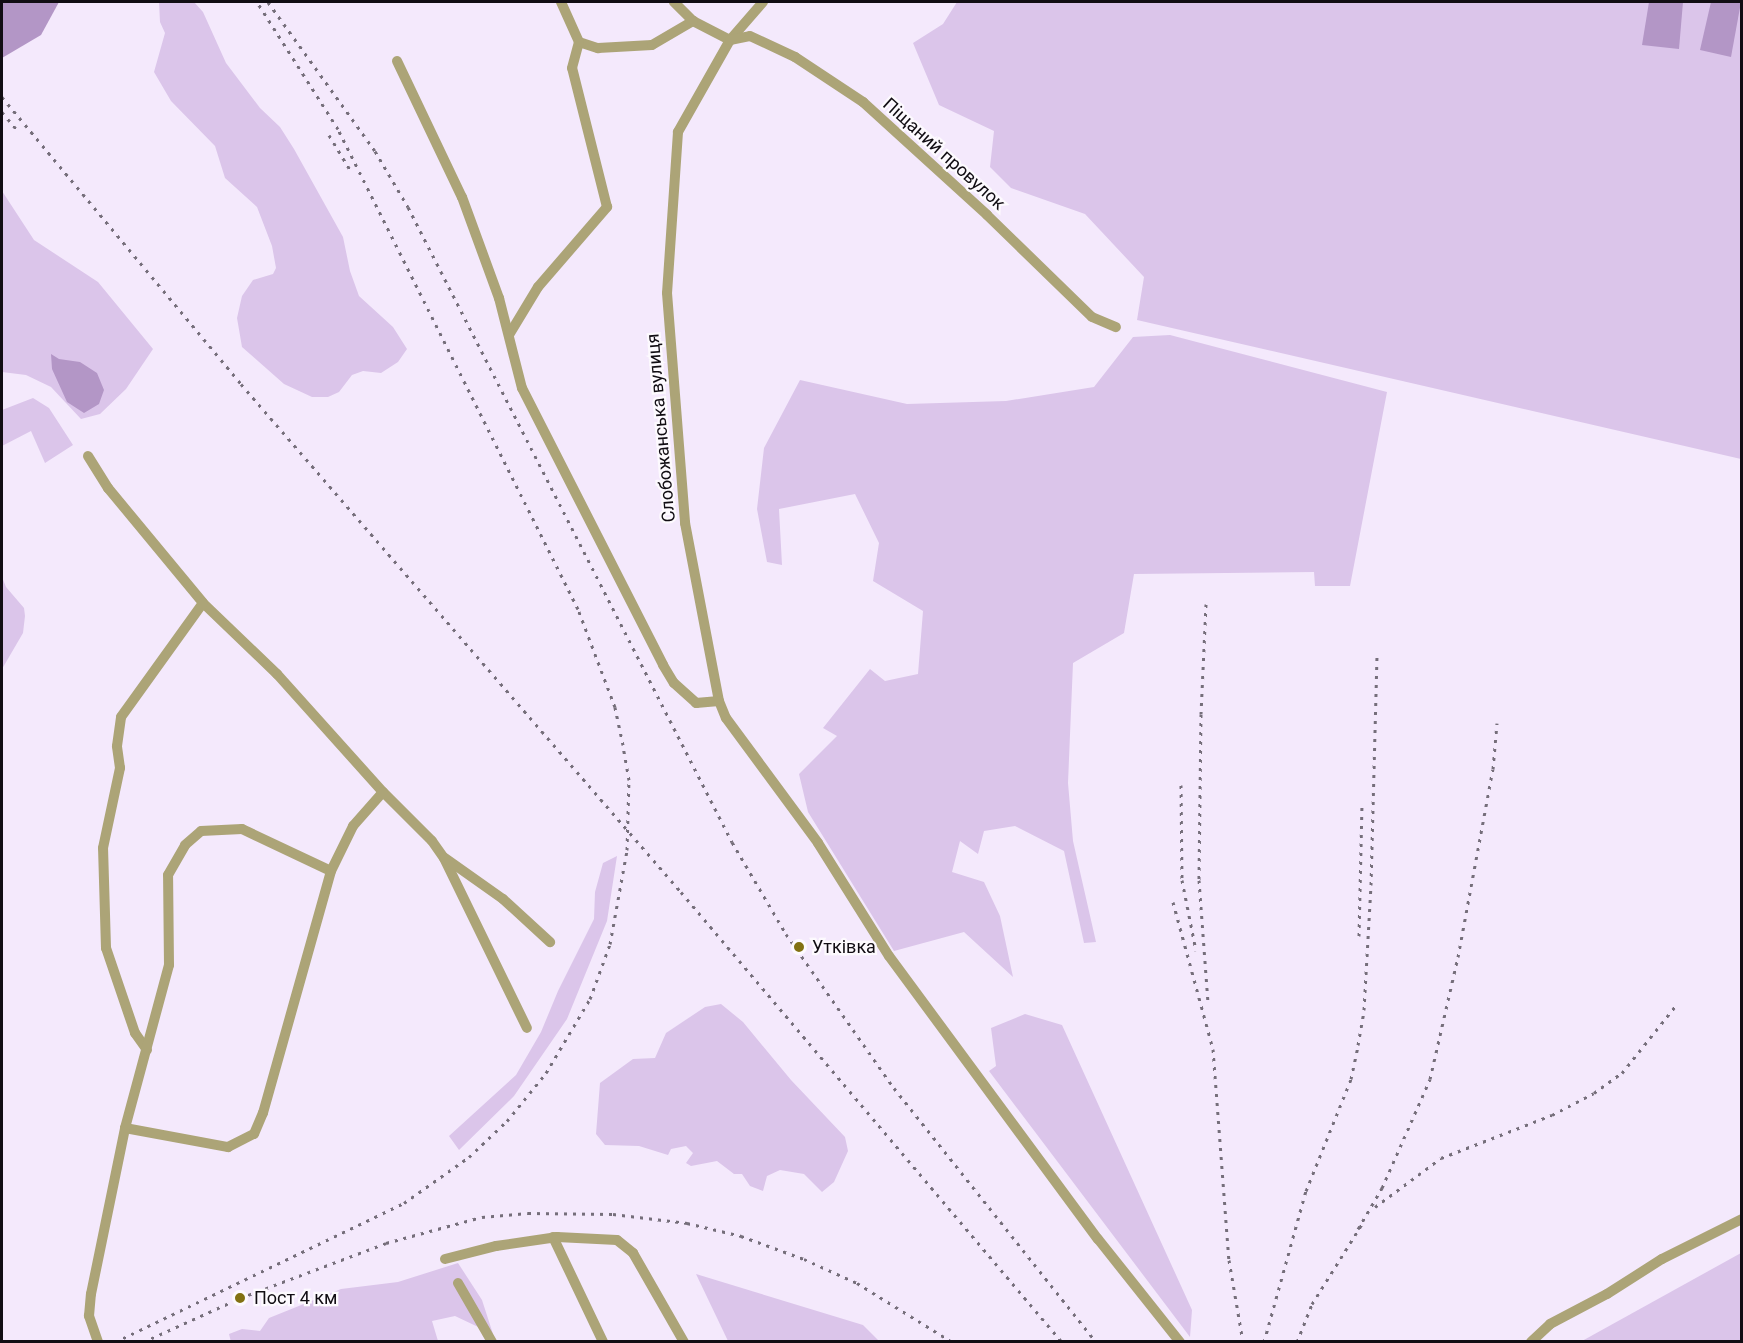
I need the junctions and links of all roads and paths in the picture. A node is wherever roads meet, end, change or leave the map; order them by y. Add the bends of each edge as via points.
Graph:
1 (561, 2) edge
2 (674, 2) edge
3 (763, 2) edge
4 (693, 21) junction
5 (730, 40) junction
6 (579, 42) junction
7 (397, 61) dead end
8 (1116, 327) dead end
9 (509, 335) junction
10 (88, 456) dead end
11 (202, 603) junction
12 (719, 702) junction
13 (383, 792) junction
14 (444, 858) junction
15 (331, 871) junction
16 (550, 942) dead end
17 (527, 1028) dead end
18 (147, 1050) junction
19 (125, 1128) junction
20 (1742, 1219) edge
21 (553, 1238) junction
22 (445, 1259) dead end
23 (458, 1282) dead end
24 (98, 1341) edge
25 (492, 1341) edge
26 (603, 1341) edge
27 (684, 1341) edge
28 (1180, 1341) edge
29 (1531, 1341) edge

1 - 6 street
2 - 4 street
3 - 5 street, Слобожанська вулиця
4 - 5 street
4 - 6 street via 652,45 598,48
5 - 8 street, Піщаний провулок via 750,36 768,44 863,102 1092,317
5 - 12 street, Слобожанська вулиця via 678,132 667,293 685,524
6 - 9 street via 572,68 607,207 538,287
7 - 9 street via 462,197 500,298
9 - 12 street via 522,388 663,665 696,703
10 - 11 street via 108,488
11 - 13 street via 277,674
11 - 18 street via 121,717 117,746 120,768 104,848 106,948 135,1033
12 - 28 street, Слобожанська вулиця via 726,718 818,843 889,956 1098,1239
13 - 14 street
13 - 15 street via 353,826
14 - 16 street via 504,899
14 - 17 street
15 - 18 street via 242,829 201,831 185,845 168,875 169,966
15 - 19 street via 254,1134 228,1148
18 - 19 street
19 - 24 street via 91,1294 89,1316
20 - 29 street via 1662,1258 1607,1294 1550,1324
21 - 22 street via 496,1246
21 - 26 street
21 - 27 street via 617,1240 633,1253
23 - 25 street

